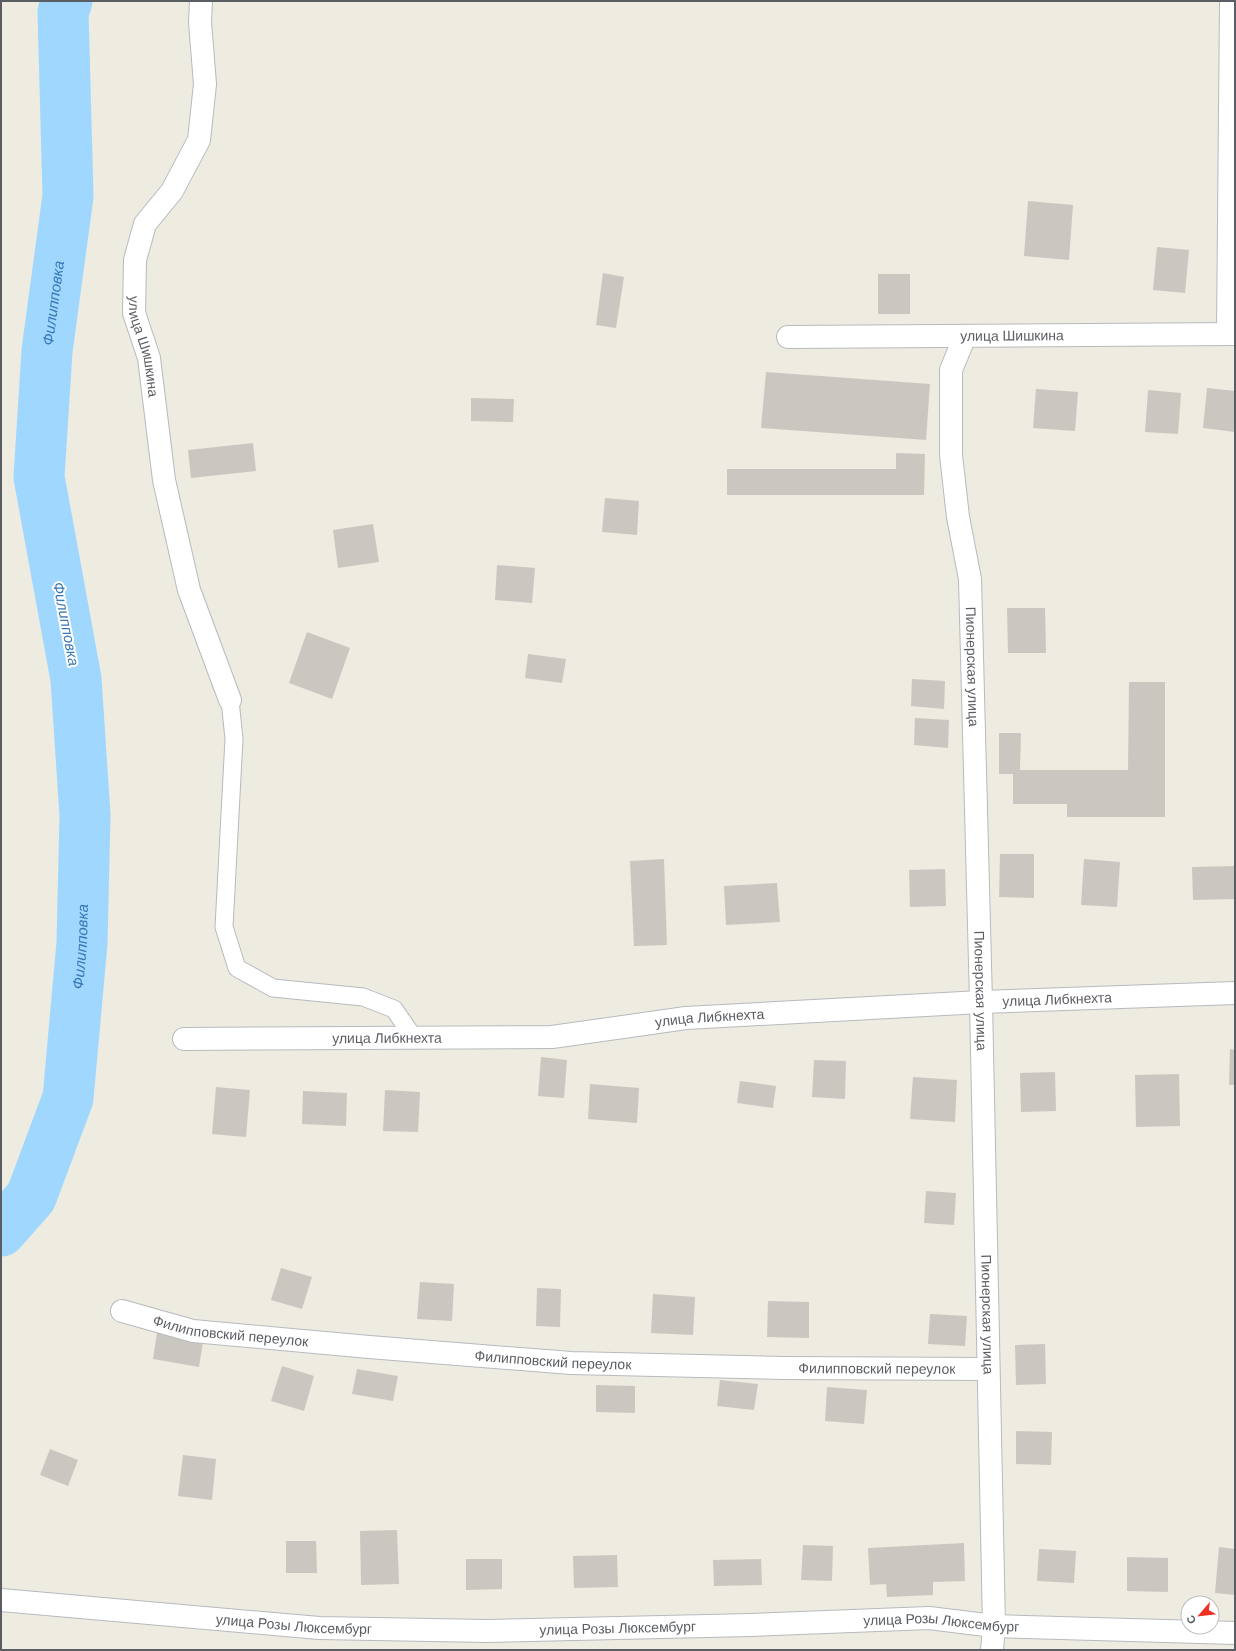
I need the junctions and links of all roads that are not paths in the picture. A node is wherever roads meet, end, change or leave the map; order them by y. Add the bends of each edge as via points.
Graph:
1 (201, 1) edge
2 (1231, 1) edge
3 (1231, 334) edge
4 (965, 336) junction
5 (788, 337) dead end
6 (230, 700) joint
7 (1235, 993) edge
8 (981, 1002) junction
9 (414, 1038) junction
10 (184, 1039) dead end
11 (122, 1310) dead end
12 (988, 1369) junction
13 (1, 1600) edge
14 (994, 1626) junction
15 (1235, 1633) edge
16 (992, 1650) edge

1 - 6 street, улица Шишкина via 200,22 205,84 199,140 172,191 145,224 135,260 134,313 149,358 164,480 189,590
2 - 3 street
3 - 4 street, улица Шишкина
4 - 5 street, улица Шишкина
4 - 8 street, Пионерская улица via 951,370 951,455 958,518 970,579
6 - 9 lane via 234,739 224,927 237,968 273,988 363,996 394,1009
7 - 8 street, улица Либкнехта
8 - 9 street, улица Либкнехта via 686,1018 552,1037
8 - 12 street, Пионерская улица
9 - 10 street, улица Либкнехта
11 - 12 street, Филипповский переулок via 192,1331 571,1363 775,1368
12 - 14 street, Пионерская улица
13 - 14 street, улица Розы Люксембург via 319,1628 487,1631 929,1618
14 - 15 street, улица Розы Люксембург
14 - 16 street, Пионерская улица

